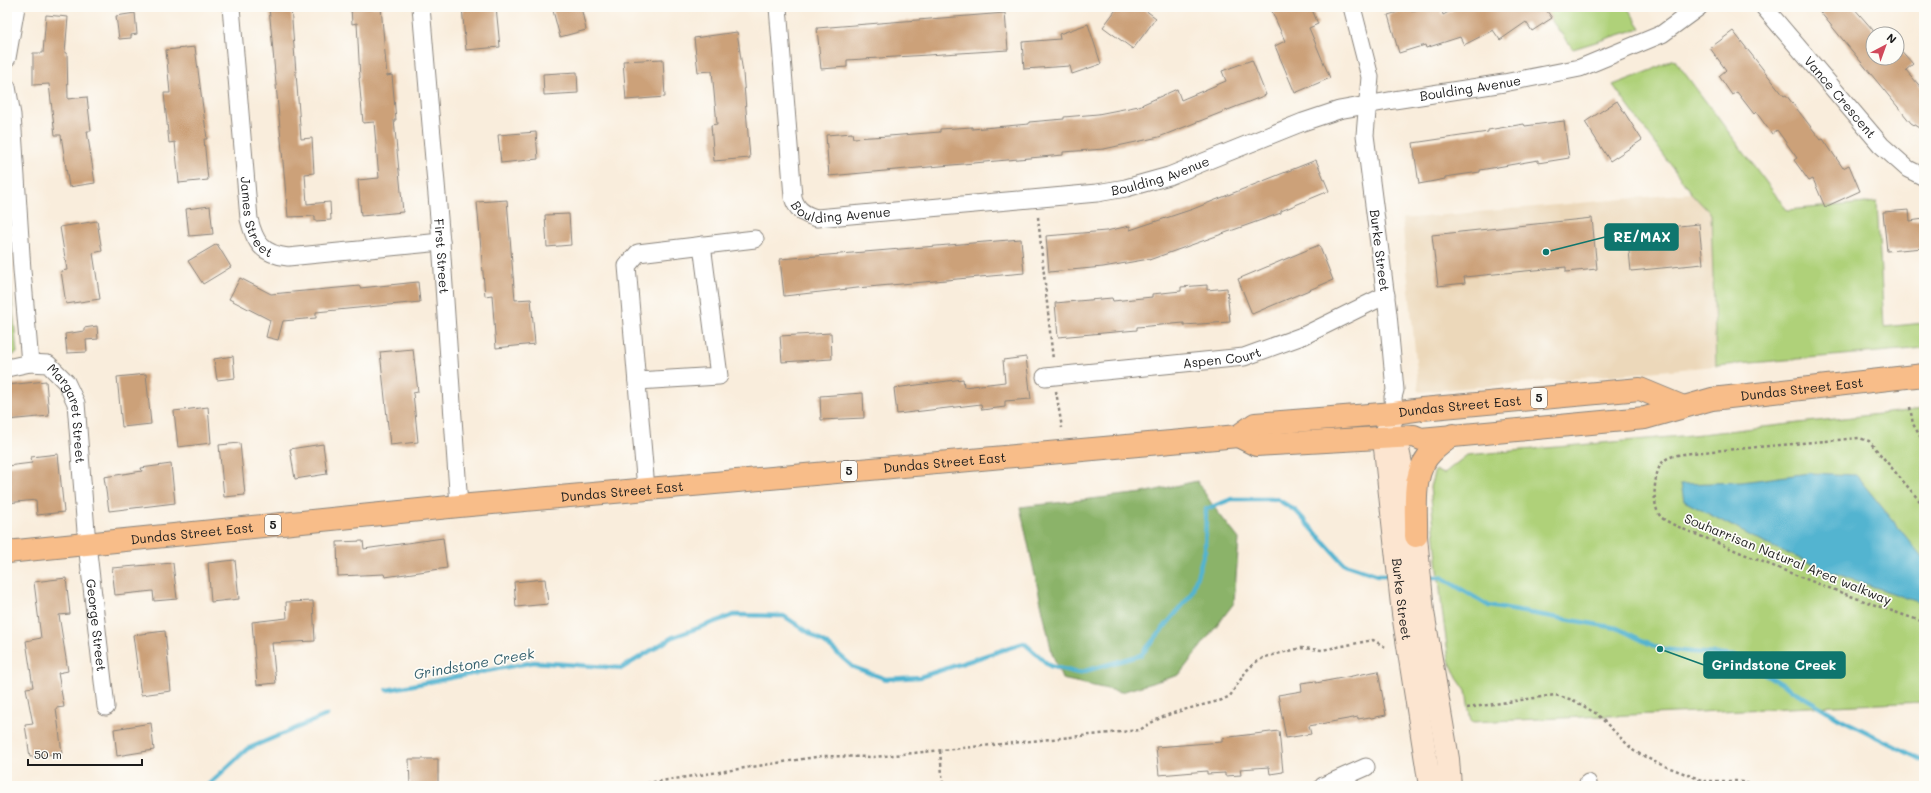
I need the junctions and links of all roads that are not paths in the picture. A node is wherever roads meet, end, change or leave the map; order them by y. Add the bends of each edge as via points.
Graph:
1 (16, 7) edge
2 (232, 7) edge
3 (421, 7) edge
4 (778, 7) edge
5 (1352, 7) edge
6 (1699, 7) edge
7 (1764, 7) edge
8 (7, 58) edge
9 (7, 87) edge
10 (1368, 104) junction
11 (1924, 178) edge
12 (755, 239) dead end
13 (441, 242) junction
14 (702, 245) junction
15 (1386, 295) junction
16 (30, 363) junction
17 (7, 368) edge
18 (1924, 375) edge
19 (1050, 376) road end
20 (637, 381) junction
21 (1393, 405) junction
22 (1681, 406) junction
23 (1238, 436) junction
24 (1453, 436) junction
25 (1390, 438) junction
26 (646, 489) junction
27 (459, 506) junction
28 (1406, 538) junction
29 (87, 544) junction
30 (7, 552) edge
31 (1413, 613) junction
32 (106, 707) dead end
33 (1366, 767) dead end
34 (1323, 786) edge
35 (1430, 786) edge
36 (1450, 786) edge

1 - 8 street
2 - 13 street, James Street via 249,219 252,233 259,244 266,251 288,257
3 - 13 street, First Street
4 - 10 street, Boulding Avenue via 793,197 795,205 800,210 808,216 817,218 1097,193 1126,188 1190,167 1304,122 1339,110
5 - 10 street, Burke Street via 1370,77
6 - 10 street, Boulding Avenue via 1662,34 1580,68 1504,83
7 - 11 street, Vance Crescent via 1881,146 1908,169
9 - 16 street, Margaret Street via 12,115
10 - 15 street, Burke Street via 1365,135
12 - 14 street
13 - 27 street, First Street
14 - 20 street via 638,253 627,266
14 - 20 street via 719,376
15 - 19 street, Aspen Court via 1305,335 1244,357
15 - 21 street, Burke Street via 1395,390
16 - 17 street
16 - 29 street, Margaret Street via 48,364 66,382 76,403
18 - 22 main road, Dundas Street East / 5 via 1712,398
20 - 26 street
21 - 22 main road, Dundas Street East / 5 via 1422,409 1640,389
21 - 23 main road, Dundas Street East / 5 via 1255,424
21 - 25 street, Burke Street
22 - 24 main road, Dundas Street East / 5 via 1645,418
23 - 25 main road, Dundas Street East / 5 via 1256,445
23 - 26 main road, Dundas Street East / 5
24 - 25 main road, Dundas Street East / 5
24 - 28 main road via 1432,451 1421,469
25 - 28 street, Burke Street
26 - 27 main road, Dundas Street East / 5
27 - 29 main road, Dundas Street East / 5
28 - 31 street, Burke Street
29 - 30 main road, Dundas Street East / 5
29 - 32 street, George Street
31 - 35 street, Burke Street
31 - 36 street, Burke Street via 1448,759
33 - 34 street

